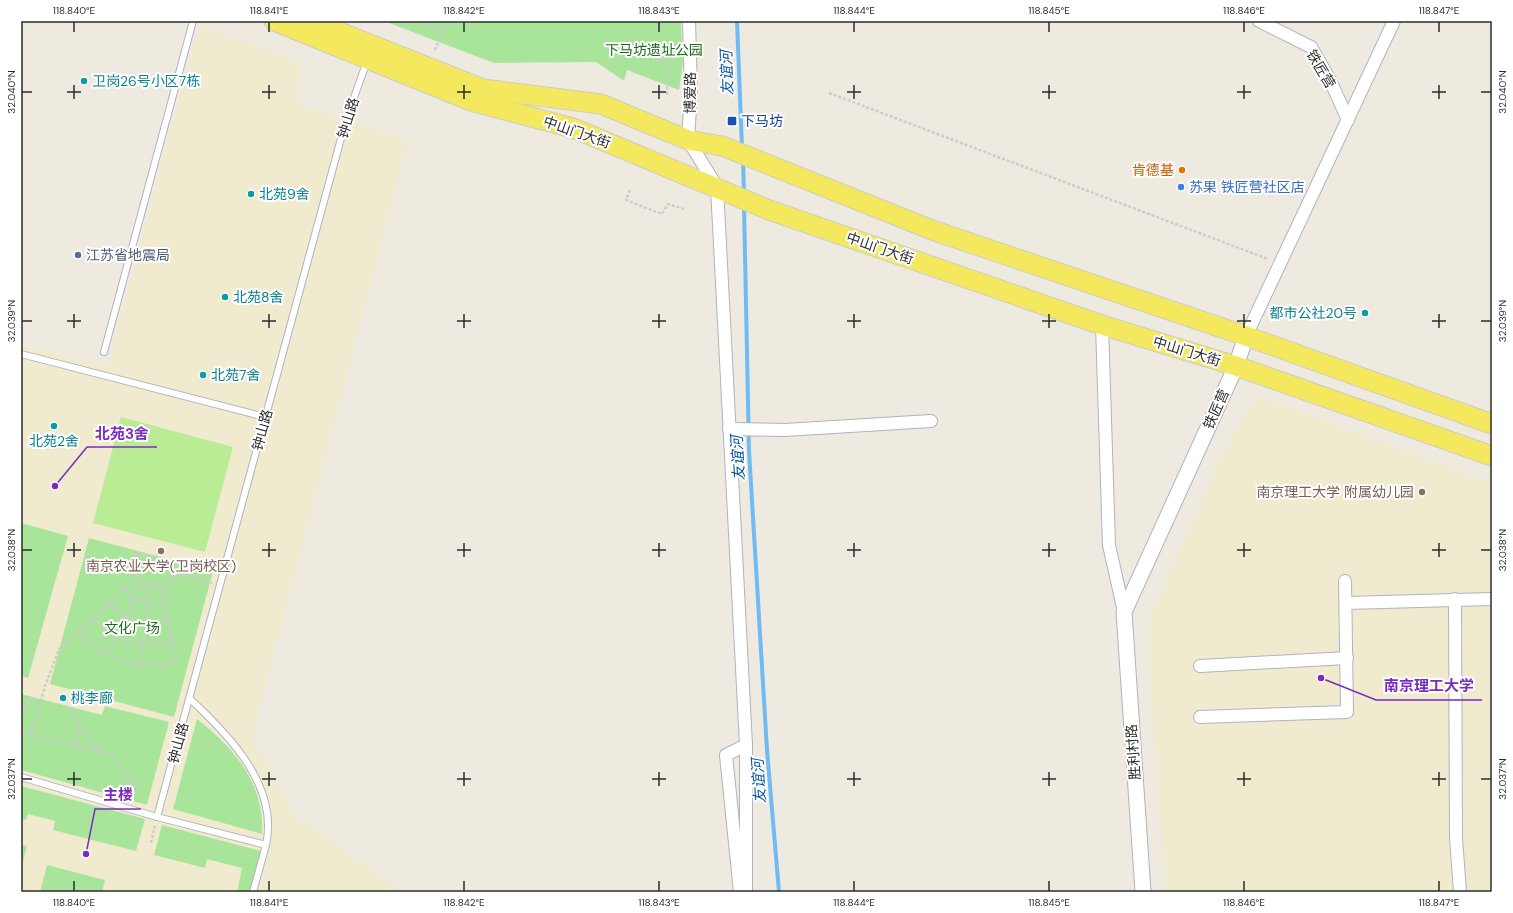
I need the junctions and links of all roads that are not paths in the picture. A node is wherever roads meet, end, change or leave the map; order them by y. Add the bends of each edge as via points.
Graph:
1 (193, 21) edge
2 (274, 21) edge
3 (312, 21) edge
4 (689, 21) edge
5 (1258, 21) edge
6 (1394, 21) edge
7 (370, 51) junction
8 (1348, 120) junction
9 (688, 140) junction
10 (717, 187) junction
11 (1102, 324) junction
12 (1246, 336) junction
13 (104, 352) dead end
14 (21, 354) edge
15 (1236, 366) junction
16 (265, 417) junction
17 (931, 421) dead end
18 (1492, 424) edge
19 (734, 429) junction
20 (1492, 456) edge
21 (1345, 581) dead end
22 (1455, 599) junction
23 (1492, 599) edge
24 (1347, 603) junction
25 (1124, 612) junction
26 (1347, 658) junction
27 (1200, 666) dead end
28 (190, 698) junction
29 (1200, 717) dead end
30 (746, 745) junction
31 (21, 778) edge
32 (157, 817) junction
33 (266, 845) junction
34 (254, 892) edge
35 (740, 892) edge
36 (746, 892) edge
37 (1143, 892) edge
38 (1460, 892) edge

1 - 13 lane
2 - 7 main road, 中山门大街
3 - 7 main road, 中山门大街
4 - 9 street, 博爱路 via 691,92
5 - 8 street, 铁匠营 via 1311,47 1330,80
6 - 8 street, 铁匠营
7 - 9 main road, 中山门大街 via 483,90 602,104
7 - 10 main road, 中山门大街 via 472,101 573,128
7 - 16 lane, 钟山路 via 346,120
8 - 12 street, 铁匠营
9 - 10 street
9 - 12 main road, 中山门大街 via 722,146 932,230
10 - 11 main road, 中山门大街 via 769,210
10 - 19 street
11 - 15 main road, 中山门大街
11 - 25 street via 1109,545
12 - 15 street, 铁匠营
12 - 18 main road, 中山门大街
14 - 16 lane
15 - 20 main road, 中山门大街
15 - 25 street, 铁匠营
16 - 28 lane, 钟山路
17 - 19 street via 785,430
19 - 30 street
21 - 24 street
22 - 23 street
22 - 24 street
22 - 38 street via 1456,838
24 - 26 street
25 - 37 street, 胜利村路
26 - 27 street
26 - 29 street via 1347,712
28 - 32 lane, 钟山路
28 - 33 lane via 212,719 243,756 253,774 266,801 269,821
30 - 35 street via 726,755
30 - 36 street
31 - 32 lane
32 - 33 lane
33 - 34 lane

